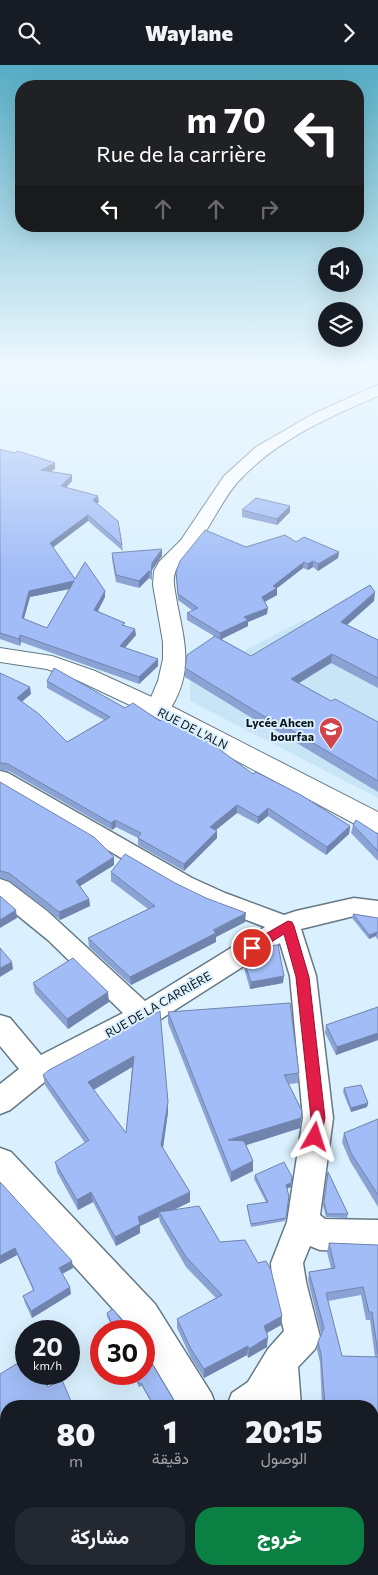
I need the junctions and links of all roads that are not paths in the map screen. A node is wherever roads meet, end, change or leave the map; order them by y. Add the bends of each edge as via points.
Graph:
1 (287, 434) edge
2 (0, 655) edge
3 (158, 709) junction
4 (0, 777) edge
5 (378, 824) edge
6 (0, 888) edge
7 (378, 912) edge
8 (288, 926) junction
9 (142, 1017) junction
10 (0, 1026) edge
11 (37, 1071) junction
12 (0, 1101) edge
13 (0, 1163) edge
14 (303, 1222) junction
15 (378, 1235) edge
16 (280, 1361) junction
17 (194, 1400) edge
18 (254, 1400) edge
19 (282, 1400) edge

1 - 3 street via 245,464 229,482 163,574 175,651 171,678
2 - 3 street, RUE DE L'ALN via 52,663
3 - 5 street, RUE DE L'ALN
4 - 8 street via 184,884
6 - 9 street via 48,925
7 - 8 street, RUE DE LA CARRIÈRE via 354,907 296,921
8 - 9 street, RUE DE LA CARRIÈRE
8 - 14 street via 303,977 318,1118
9 - 11 street, RUE DE LA CARRIÈRE
10 - 11 street
11 - 12 street, RUE DE LA CARRIÈRE
13 - 17 street via 143,1316
14 - 15 street via 320,1234
14 - 16 street via 287,1263 304,1337
16 - 18 street via 261,1395
16 - 19 street

